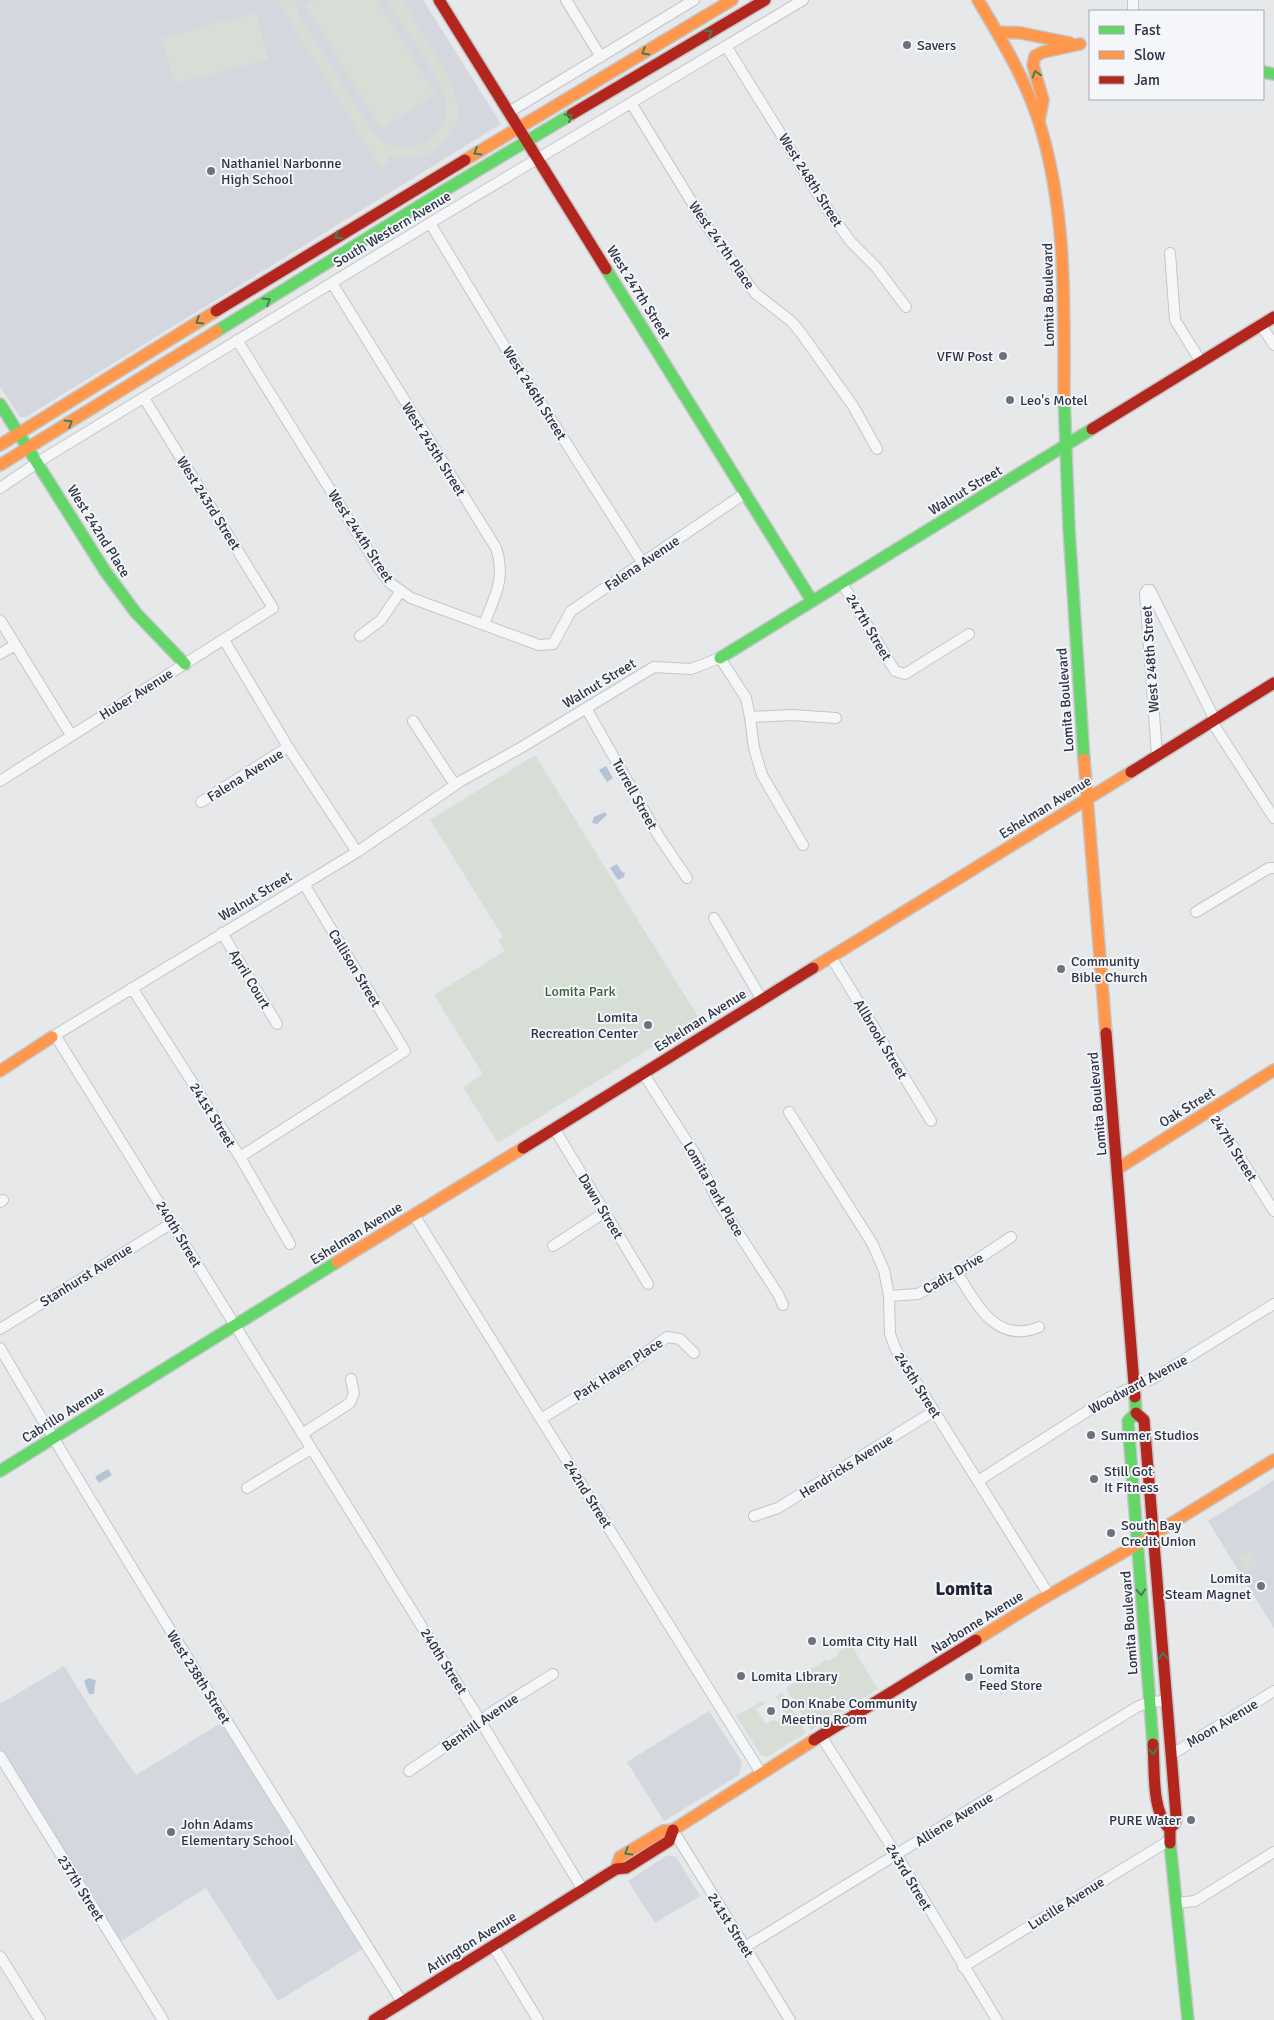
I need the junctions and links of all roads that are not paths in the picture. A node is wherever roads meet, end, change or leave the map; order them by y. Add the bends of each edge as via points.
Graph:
1 (439, 0) edge
2 (566, 0) edge
3 (694, 0) edge
4 (732, 0) edge
5 (765, 0) edge
6 (804, 0) edge
7 (978, 0) edge
8 (998, 32) junction
9 (1085, 45) edge
10 (726, 46) junction
11 (601, 57) junction
12 (631, 103) junction
13 (509, 112) junction
14 (1039, 121) junction
15 (518, 127) junction
16 (528, 142) junction
17 (538, 159) junction
18 (430, 223) junction
19 (1170, 253) dead end
20 (332, 283) junction
21 (906, 307) dead end
22 (1274, 317) edge
23 (1261, 325) junction
24 (238, 340) junction
25 (1274, 346) edge
26 (1201, 362) junction
27 (144, 398) junction
28 (0, 404) edge
29 (18, 433) junction
30 (0, 445) edge
31 (1067, 446) junction
32 (27, 448) junction
33 (877, 449) dead end
34 (38, 462) junction
35 (0, 465) edge
36 (0, 488) edge
37 (744, 494) junction
38 (642, 562) junction
39 (842, 583) junction
40 (400, 592) junction
41 (812, 601) junction
42 (273, 608) joint
43 (0, 620) edge
44 (484, 624) junction
45 (969, 634) dead end
46 (360, 636) dead end
47 (224, 640) junction
48 (553, 644) joint
49 (15, 645) junction
50 (0, 654) edge
51 (720, 658) junction
52 (186, 664) junction
53 (1274, 683) edge
54 (586, 708) junction
55 (750, 717) junction
56 (836, 718) dead end
57 (413, 721) dead end
58 (1213, 721) junction
59 (71, 736) junction
60 (288, 748) junction
61 (1157, 756) junction
62 (0, 781) edge
63 (455, 785) junction
64 (1088, 798) junction
65 (202, 802) dead end
66 (1274, 818) edge
67 (803, 845) dead end
68 (357, 852) junction
69 (1274, 868) edge
70 (687, 878) dead end
71 (304, 884) junction
72 (1196, 912) dead end
73 (714, 918) dead end
74 (222, 933) junction
75 (831, 957) junction
76 (132, 988) junction
77 (762, 1000) junction
78 (277, 1024) dead end
79 (53, 1036) junction
80 (1274, 1070) edge
81 (0, 1071) edge
82 (643, 1073) junction
83 (1210, 1110) junction
84 (789, 1112) dead end
85 (930, 1120) dead end
86 (554, 1128) junction
87 (240, 1157) junction
88 (1117, 1169) junction
89 (1274, 1211) edge
90 (605, 1212) junction
91 (414, 1215) junction
92 (172, 1223) junction
93 (1012, 1237) dead end
94 (290, 1244) dead end
95 (553, 1246) dead end
96 (957, 1273) junction
97 (648, 1284) dead end
98 (889, 1296) junction
99 (1274, 1304) edge
100 (783, 1305) dead end
101 (234, 1326) junction
102 (1039, 1327) dead end
103 (0, 1328) edge
104 (0, 1348) edge
105 (694, 1354) dead end
106 (352, 1379) dead end
107 (142, 1383) joint
108 (1135, 1386) junction
109 (934, 1411) junction
110 (1136, 1413) junction
111 (541, 1419) junction
112 (302, 1434) junction
113 (53, 1438) junction
114 (311, 1449) junction
115 (1274, 1460) edge
116 (0, 1471) edge
117 (978, 1481) junction
118 (247, 1488) dead end
119 (754, 1516) dead end
120 (1154, 1534) junction
121 (1138, 1544) junction
122 (1049, 1595) junction
123 (552, 1674) dead end
124 (1274, 1691) edge
125 (1167, 1701) junction
126 (1150, 1702) junction
127 (481, 1722) junction
128 (820, 1736) junction
129 (1171, 1754) junction
130 (0, 1756) edge
131 (409, 1771) dead end
132 (761, 1773) junction
133 (673, 1830) junction
134 (1170, 1835) junction
135 (1274, 1852) edge
136 (896, 1854) junction
137 (583, 1890) junction
138 (1177, 1903) junction
139 (493, 1946) junction
140 (745, 1947) junction
141 (0, 1956) edge
142 (963, 1967) junction
143 (402, 2002) junction
144 (40, 2020) edge
145 (163, 2020) edge
146 (374, 2020) edge
147 (538, 2020) edge
148 (790, 2020) edge
149 (997, 2020) edge
150 (1188, 2020) edge

1 - 13 main road, West 247th Street
2 - 11 street
3 - 11 street
4 -> 15 main road, South Western Avenue
16 -> 5 main road, South Western Avenue
6 - 10 street, South Western Avenue
7 - 8 main road, Lomita Boulevard
8 - 9 main road via 1022,33
8 - 14 main road, Lomita Boulevard
14 -> 9 main road via 1043,100 1033,65 1035,56
10 - 12 street, South Western Avenue
10 - 21 street, West 248th Street via 830,212
11 - 13 street
12 - 17 street, South Western Avenue
12 - 33 street, West 247th Place via 704,222 755,293 801,333 853,406
13 - 15 main road, West 247th Street
14 - 31 main road, Lomita Boulevard via 1060,218
15 - 16 main road, West 247th Street
15 -> 29 main road, South Western Avenue
16 - 17 main road, West 247th Street
32 -> 16 main road, South Western Avenue
17 - 18 street, South Western Avenue
17 - 37 main road, West 247th Street
18 - 20 street, South Western Avenue
18 - 38 street, West 246th Street
19 - 26 street via 1175,320
20 - 24 street, South Western Avenue
20 - 44 street, West 245th Street via 496,548 500,582
22 - 23 main road, Walnut Street
23 - 25 street
23 - 26 main road, Walnut Street
24 - 27 street, South Western Avenue
24 - 40 street, West 244th Street via 382,573
26 - 31 main road, Walnut Street
27 - 34 street, South Western Avenue
27 - 42 street, West 243rd Street
28 - 29 main road, West 242nd Place
29 - 30 main road, South Western Avenue
29 - 32 main road, West 242nd Place
31 - 39 main road, Walnut Street
31 - 64 main road, Lomita Boulevard via 1071,578
32 - 34 main road, West 242nd Place
32 - 35 main road, South Western Avenue
34 - 36 street, South Western Avenue
34 - 52 main road, West 242nd Place via 105,571 136,613
37 - 38 street, Falena Avenue
37 - 41 main road, West 247th Street
38 - 48 street, Falena Avenue via 571,610
39 - 41 main road, Walnut Street
39 - 45 street, 247th Street via 895,671 905,674
40 - 44 street, West 244th Street
40 - 46 street via 381,620
41 - 51 main road, Walnut Street
42 - 47 street, Huber Avenue
43 - 49 street
44 - 48 street, West 244th Street via 539,645
47 - 52 street, Huber Avenue
47 - 60 street
49 - 50 street
49 - 59 street
51 - 54 street, Walnut Street via 691,669 654,667
51 - 55 street via 746,698
52 - 59 street, Huber Avenue
53 - 58 main road, Eshelman Avenue
54 - 63 street, Walnut Street
54 - 70 street, Turrell Street via 658,835
55 - 56 street
55 - 67 street via 762,775
57 - 63 street
58 - 61 main road, Eshelman Avenue
58 - 61 street, West 248th Street via 1150,590 1147,590
58 - 66 street, West 248th Street
59 - 62 street, Huber Avenue
60 - 65 street, Falena Avenue
60 - 68 street
61 - 64 main road, Eshelman Avenue
63 - 68 street, Walnut Street
64 - 75 main road, Eshelman Avenue
64 - 88 main road, Lomita Boulevard
68 - 71 street, Walnut Street
69 - 72 street
71 - 74 street, Walnut Street
71 - 87 street, Callison Street via 405,1052
73 - 77 street
74 - 76 street, Walnut Street
74 - 78 street, April Court
75 - 77 main road, Eshelman Avenue
75 - 85 street, Allbrook Street
76 - 79 street, Walnut Street
76 - 87 street, 241st Street
77 - 82 main road, Eshelman Avenue
79 - 81 main road, Walnut Street
79 - 92 street, 240th Street
80 - 83 main road, Oak Street
82 - 86 main road, Eshelman Avenue
82 - 100 street, Lomita Park Place via 697,1157 717,1200
83 - 88 main road, Oak Street
83 - 89 street, 247th Street
84 - 98 street, 245th Street via 872,1243 884,1270
86 - 90 street, Dawn Street
86 - 91 main road, Eshelman Avenue
87 - 94 street, 241st Street
88 - 108 main road, Lomita Boulevard
90 - 95 street
90 - 97 street, Dawn Street
91 - 101 main road, Eshelman Avenue
91 - 111 street, 242nd Street
92 - 101 street, 240th Street
92 - 103 street, Stanhurst Avenue
93 - 96 street, Cadiz Drive
96 - 98 street, Cadiz Drive via 918,1294
96 - 102 street via 984,1314 1003,1329 1027,1332
98 - 109 street, 245th Street via 890,1334 896,1350
99 - 108 street, Woodward Avenue via 1156,1377
101 - 107 main road, Eshelman Avenue
101 - 112 street, 240th Street
104 - 113 street, West 238th Street
105 - 111 street, Park Haven Place via 680,1339 667,1337
106 - 112 street via 354,1393 350,1403
107 - 113 main road, Cabrillo Avenue
108 - 110 main road, Lomita Boulevard
108 - 117 street, Woodward Avenue via 1108,1398
109 - 117 street, 245th Street
109 - 119 street, Hendricks Avenue via 778,1508
110 - 120 main road, Lomita Boulevard via 1144,1420
110 - 121 main road, Lomita Boulevard via 1128,1421
111 - 132 street, 242nd Street
112 - 114 street, 240th Street
113 - 116 main road, Cabrillo Avenue
113 - 143 street, West 238th Street
114 - 118 street
114 - 127 street, 240th Street
115 - 120 main road, Narbonne Avenue
117 - 122 street, 245th Street
120 - 121 main road, Narbonne Avenue
125 -> 120 main road, Lomita Boulevard
121 - 122 main road, Narbonne Avenue
121 -> 126 main road, Lomita Boulevard
122 - 128 main road, Narbonne Avenue
123 - 127 street, Benhill Avenue
124 - 129 street, Moon Avenue
125 - 126 street, Alliene Avenue
125 - 129 main road, Lomita Boulevard
126 -> 134 main road, Lomita Boulevard via 1158,1812
126 - 136 street, Alliene Avenue
127 - 131 street, Benhill Avenue
127 - 137 street, 240th Street
128 - 132 main road, Narbonne Avenue
128 - 136 street, 243rd Street
129 - 134 main road, Lomita Boulevard via 1176,1820
130 - 145 street, 237th Street
132 - 133 main road, Narbonne Avenue
133 - 137 main road, Narbonne Avenue via 669,1841
133 - 140 street, 241st Street
134 - 138 main road, Lomita Boulevard
134 - 142 street, Lucille Avenue
135 - 138 street via 1195,1901
136 - 140 street, Alliene Avenue
136 - 142 street, 243rd Street
137 - 139 main road, Arlington Avenue
138 - 150 main road, Lomita Boulevard
139 - 143 main road, Arlington Avenue
139 - 147 street
140 - 148 street, 241st Street
141 - 144 street
142 - 149 street, 243rd Street
143 - 146 main road, Arlington Avenue

